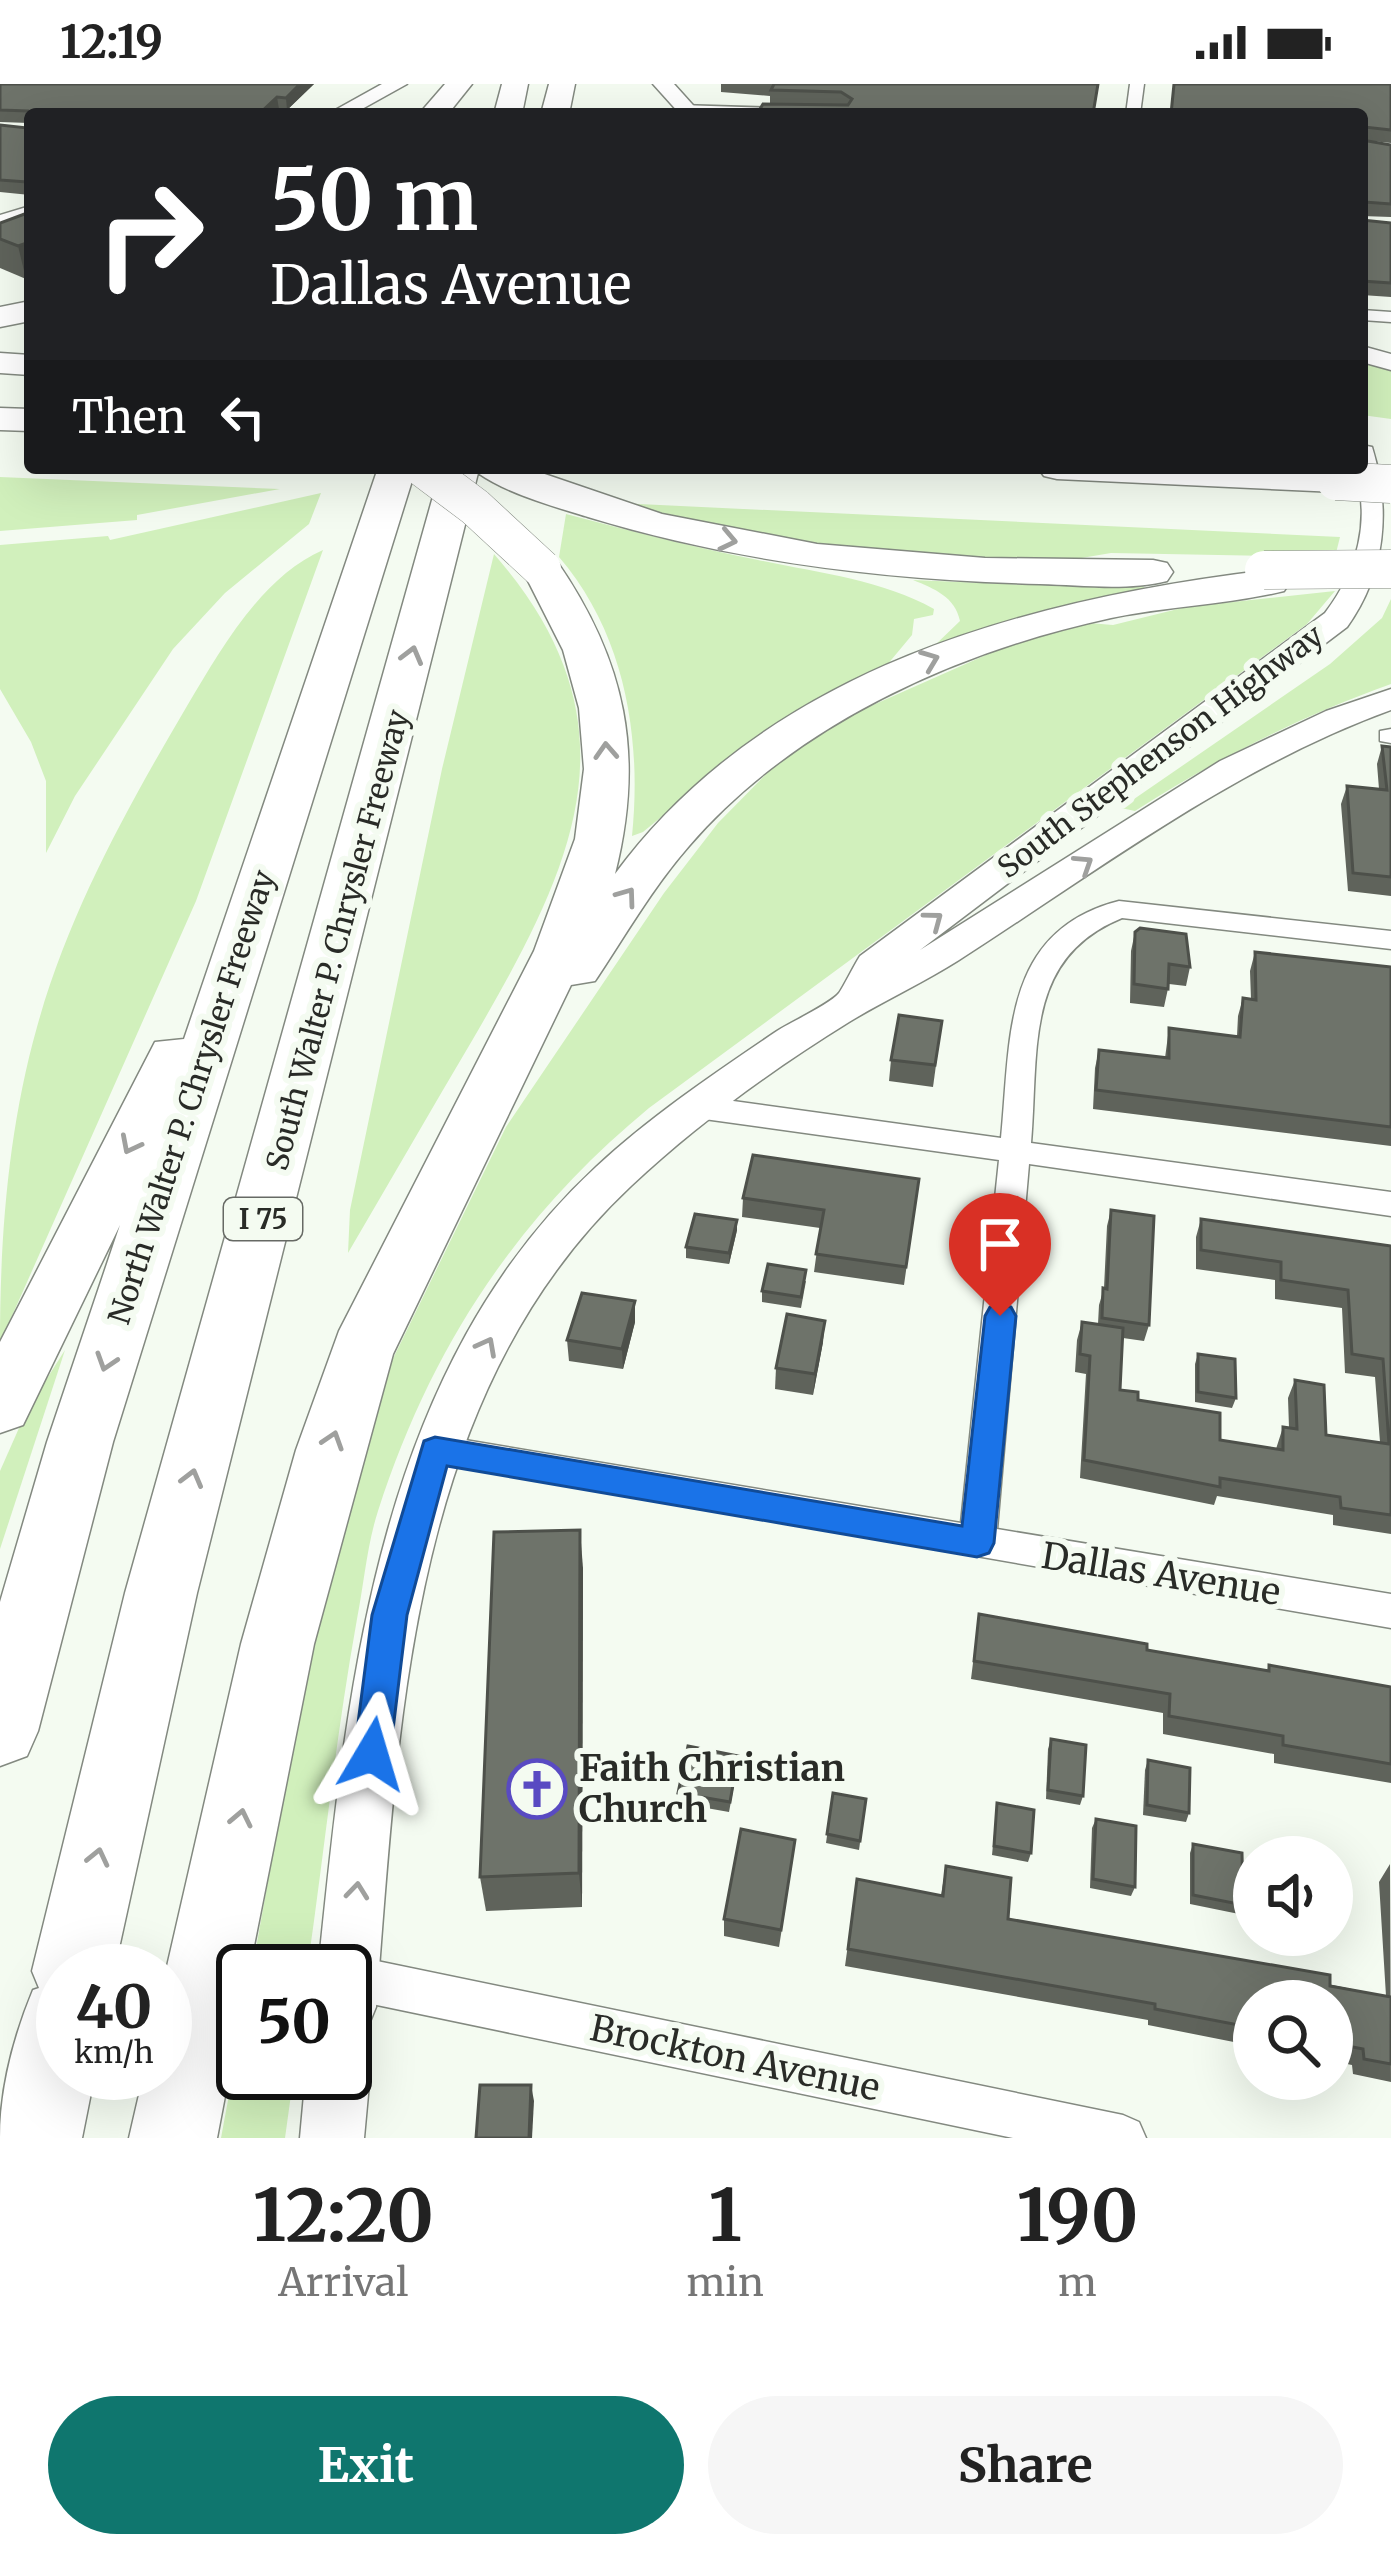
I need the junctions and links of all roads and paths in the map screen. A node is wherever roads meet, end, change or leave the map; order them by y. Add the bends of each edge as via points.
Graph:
1 (459, 84) edge
2 (664, 84) edge
3 (388, 85) edge
4 (348, 108) edge
5 (438, 108) edge
6 (685, 108) edge
7 (395, 474) edge
8 (431, 474) edge
9 (458, 474) edge
10 (510, 474) edge
11 (1173, 474) edge
12 (1346, 483) edge
13 (1391, 484) edge
14 (1391, 517) edge
15 (1391, 572) edge
16 (1266, 576) junction
17 (1390, 724) edge
18 (257, 891) junction
19 (1391, 940) edge
20 (851, 1000) junction
21 (487, 1095) junction
22 (697, 1107) junction
23 (1017, 1154) junction
24 (1391, 1204) edge
25 (0, 1406) edge
26 (435, 1450) junction
27 (977, 1543) junction
28 (1391, 1611) edge
29 (0, 1731) edge
30 (79, 1944) edge
31 (352, 1944) edge
32 (372, 1997) edge
33 (46, 2100) edge
34 (336, 2100) edge
35 (38, 2138) edge
36 (173, 2138) edge
37 (332, 2138) edge
38 (1123, 2138) edge

1 - 5 highway
2 - 6 main road
3 - 4 main road
7 - 18 highway, North Walter P. Chrysler Freeway
21 -> 8 highway, bridge via 582,895 606,802 608,753 594,672 569,610 542,569
30 -> 9 highway, South Walter P. Chrysler Freeway / I 75 via 155,1615
10 -> 16 highway via 615,512 784,551 890,565
11 - 12 highway
12 - 13 highway, bridge
12 - 14 highway
20 -> 12 main road, South Stephenson Highway via 874,965 1336,620 1376,541 1373,478
15 - 16 highway, bridge
21 -> 16 highway via 686,819 748,763 898,672 1038,622
20 -> 17 main road, South Stephenson Highway via 900,980 1232,768 1338,718
18 -> 25 highway
18 -> 29 highway, North Walter P. Chrysler Freeway via 80,1442
19 - 23 street via 1136,908 1095,918 1035,974
20 - 22 main road, South Stephenson Highway
36 -> 21 highway via 299,1546 363,1348
22 - 23 street
26 -> 22 main road, South Stephenson Highway via 518,1288 590,1200
23 - 24 street
23 - 27 street
26 - 27 street, Dallas Avenue
31 -> 26 main road, South Stephenson Highway via 390,1615
27 - 28 street, Dallas Avenue
32 - 38 street, Brockton Avenue
33 - 35 highway
34 - 37 main road

